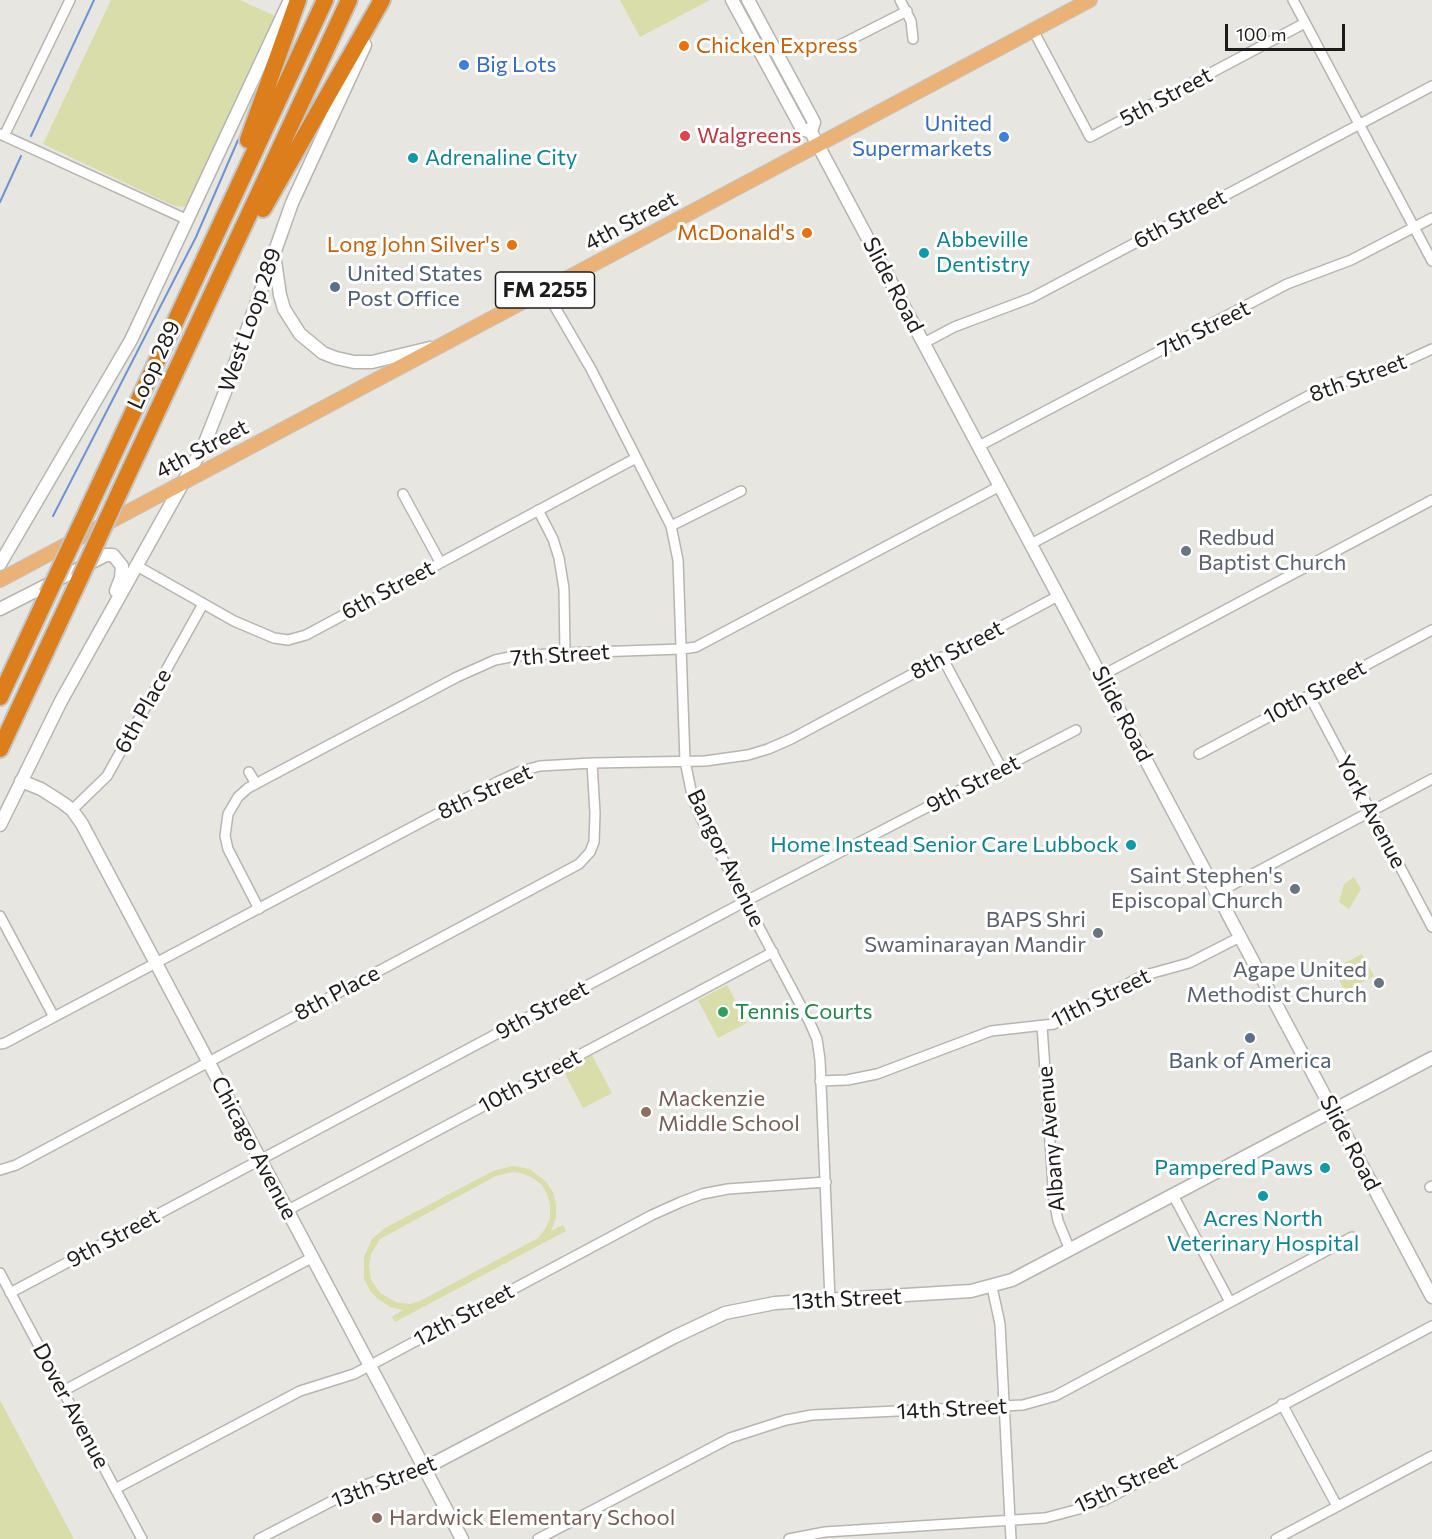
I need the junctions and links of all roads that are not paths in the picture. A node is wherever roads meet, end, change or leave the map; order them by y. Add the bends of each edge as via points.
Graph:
1 (70, 0) edge
2 (290, 0) edge
3 (298, 0) edge
4 (325, 0) edge
5 (350, 0) edge
6 (384, 0) edge
7 (732, 0) edge
8 (748, 0) edge
9 (900, 0) edge
10 (1090, 0) edge
11 (1293, 0) edge
12 (907, 11) junction
13 (1305, 22) junction
14 (1033, 30) junction
15 (913, 39) dead end
16 (836, 47) dead end
17 (1432, 86) edge
18 (1360, 124) junction
19 (811, 132) junction
20 (2, 135) edge
21 (818, 145) junction
22 (1432, 218) edge
23 (188, 220) junction
24 (1414, 227) junction
25 (274, 249) junction
26 (204, 258) junction
27 (1432, 261) edge
28 (545, 290) junction
29 (213, 292) junction
30 (924, 343) junction
31 (442, 345) junction
32 (1432, 349) edge
33 (979, 446) junction
34 (636, 458) junction
35 (182, 483) junction
36 (1000, 486) junction
37 (741, 491) dead end
38 (403, 494) dead end
39 (1432, 500) edge
40 (538, 510) junction
41 (671, 526) junction
42 (1031, 544) junction
43 (440, 562) junction
44 (0, 564) edge
45 (137, 566) junction
46 (0, 580) edge
47 (1059, 596) junction
48 (203, 604) junction
49 (0, 609) edge
50 (1432, 630) edge
51 (98, 634) junction
52 (682, 650) junction
53 (565, 653) junction
54 (942, 657) junction
55 (1101, 676) junction
56 (1309, 696) junction
57 (0, 697) edge
58 (134, 704) dead end
59 (144, 710) junction
60 (1076, 730) dead end
61 (0, 749) edge
62 (1199, 754) dead end
63 (685, 761) junction
64 (592, 763) junction
65 (1002, 769) junction
66 (249, 772) dead end
67 (1432, 779) edge
68 (21, 781) junction
69 (256, 784) junction
70 (72, 810) junction
71 (1371, 811) junction
72 (0, 825) edge
73 (1217, 893) junction
74 (746, 901) junction
75 (259, 909) junction
76 (0, 916) edge
77 (1431, 921) edge
78 (1240, 936) junction
79 (773, 952) junction
80 (156, 963) junction
81 (54, 1017) junction
82 (1042, 1026) junction
83 (0, 1044) edge
84 (1432, 1058) edge
85 (208, 1061) junction
86 (820, 1081) junction
87 (1333, 1111) junction
88 (261, 1160) junction
89 (0, 1170) edge
90 (826, 1182) junction
91 (1173, 1195) junction
92 (288, 1210) junction
93 (1352, 1237) dead end
94 (1070, 1250) junction
95 (313, 1257) junction
96 (0, 1273) edge
97 (992, 1287) junction
98 (10, 1293) junction
99 (1432, 1297) edge
100 (830, 1300) junction
101 (1230, 1302) junction
102 (1432, 1326) edge
103 (370, 1366) junction
104 (63, 1391) junction
105 (1282, 1404) junction
106 (1004, 1407) junction
107 (1432, 1456) edge
108 (425, 1468) junction
109 (115, 1489) junction
110 (1337, 1506) junction
111 (1010, 1521) junction
112 (142, 1539) edge
113 (259, 1539) edge
114 (462, 1539) edge
115 (538, 1539) edge
116 (789, 1539) edge
117 (1011, 1539) edge
118 (1276, 1539) edge

1 - 20 street
2 - 23 main road
3 - 26 highway
4 - 26 highway, Loop 289
5 - 29 highway, Loop 289
6 - 25 main road, West Loop 289
6 - 29 highway
7 - 19 main road, Slide Road via 802,129
8 - 19 main road, Slide Road via 814,122
9 - 12 street
10 - 14 main road, 4th Street / FM 2255
11 - 13 street
12 - 15 street
12 - 16 street
13 - 14 street, 5th Street via 1090,137
13 - 18 street
14 - 21 main road, 4th Street / FM 2255
17 - 18 street, 6th Street
18 - 24 street
18 - 30 street, 6th Street via 1031,298 954,327
19 - 21 main road, Slide Road
20 - 23 street
21 - 28 main road, 4th Street / FM 2255
21 - 30 main road, Slide Road
22 - 24 street, 7th Street
23 - 44 main road via 131,340
24 - 27 street
24 - 33 street, 7th Street via 1352,260 1287,284
25 - 31 main road via 284,309 300,334 323,353 372,362
25 - 35 main road, West Loop 289 via 208,434
26 - 57 highway, Loop 289, bridge
28 - 31 main road, 4th Street / FM 2255
28 - 34 street, Bangor Avenue
29 - 61 highway, Loop 289, bridge
30 - 33 main road, Slide Road
31 - 35 main road, 4th Street / FM 2255
32 - 42 street, 8th Street via 1395,366 1323,388
33 - 36 main road, Slide Road
34 - 40 street, 6th Street
34 - 41 street, Bangor Avenue
35 - 45 main road, West Loop 289
35 - 46 main road, 4th Street / FM 2255
36 - 42 main road, Slide Road
36 - 52 street, 7th Street via 696,647
37 - 41 street
38 - 43 street
39 - 55 street
40 - 43 street, 6th Street
40 - 53 street via 553,539 562,574
41 - 52 street, Bangor Avenue via 678,560
42 - 47 main road, Slide Road
43 - 48 street, 6th Street via 306,635 288,640 261,634
45 - 48 street, 6th Street
45 - 51 main road, West Loop 289
47 - 54 street, 8th Street
47 - 55 main road, Slide Road
48 - 59 street, 6th Place
49 - 51 main road via 106,555 113,555 122,566 121,578
50 - 56 street, 10th Street
51 - 68 main road, West Loop 289
52 - 53 street, 7th Street
52 - 63 street, Bangor Avenue
53 - 69 street, 7th Street via 515,656 479,666
54 - 63 street, 8th Street via 768,749 727,759
54 - 65 street
55 - 73 main road, Slide Road
56 - 62 street, 10th Street
56 - 71 street, York Avenue
58 - 59 street
59 - 70 street, 6th Place via 107,776
60 - 65 street, 9th Street
63 - 64 street, 8th Street
63 - 74 street, Bangor Avenue via 701,818
64 - 75 street, 8th Street via 521,771
64 - 85 street, 8th Place via 594,842 579,864
65 - 74 street, 9th Street
66 - 69 street
67 - 71 street
68 - 70 main road, Chicago Avenue
68 - 72 main road, West Loop 289
69 - 75 street, 7th Street via 232,806 225,836
70 - 80 main road, Chicago Avenue
71 - 73 street
71 - 77 street, York Avenue
73 - 78 main road, Slide Road
74 - 79 street, Bangor Avenue
74 - 88 street, 9th Street
75 - 80 street, 8th Street
76 - 81 street
78 - 82 street, 11th Street via 1189,963 1142,976 1066,1018
78 - 87 main road, Slide Road
79 - 86 street, Bangor Avenue via 817,1039
79 - 92 street, 10th Street
80 - 81 street, 8th Street
80 - 85 main road, Chicago Avenue
81 - 83 street, 8th Street
82 - 86 street, 11th Street via 991,1031 877,1074
82 - 94 street, Albany Avenue via 1054,1200
84 - 87 main road, 13th Street
85 - 88 main road, Chicago Avenue
85 - 89 street, 8th Place
86 - 90 street, Bangor Avenue
87 - 91 main road, 13th Street
87 - 99 main road, Slide Road
88 - 92 main road, Chicago Avenue
88 - 98 street, 9th Street
90 - 100 street, Bangor Avenue
90 - 103 street, 12th Street via 738,1188 681,1202
91 - 94 main road, 13th Street
91 - 101 street
92 - 95 main road, Chicago Avenue
93 - 101 street, 14th Street
94 - 97 main road, 13th Street
95 - 103 main road, Chicago Avenue
95 - 104 street
96 - 98 street, Dover Avenue
97 - 100 main road, 13th Street
97 - 106 street via 999,1318
98 - 104 street, Dover Avenue
100 - 108 main road, 13th Street via 775,1303 725,1313
101 - 106 street, 14th Street via 1055,1396
102 - 105 street, 15th Street
103 - 108 main road, Chicago Avenue
103 - 109 street, 12th Street via 300,1391
104 - 109 street, Dover Avenue
105 - 110 street
105 - 111 street, 15th Street via 1107,1498 1045,1518
106 - 111 street
106 - 115 street, 14th Street via 812,1415 778,1422 730,1438
107 - 110 street
108 - 113 street, 13th Street via 357,1488
108 - 114 main road, Chicago Avenue
109 - 112 street, Dover Avenue
110 - 118 street
111 - 116 street, 15th Street via 825,1532
111 - 117 street

